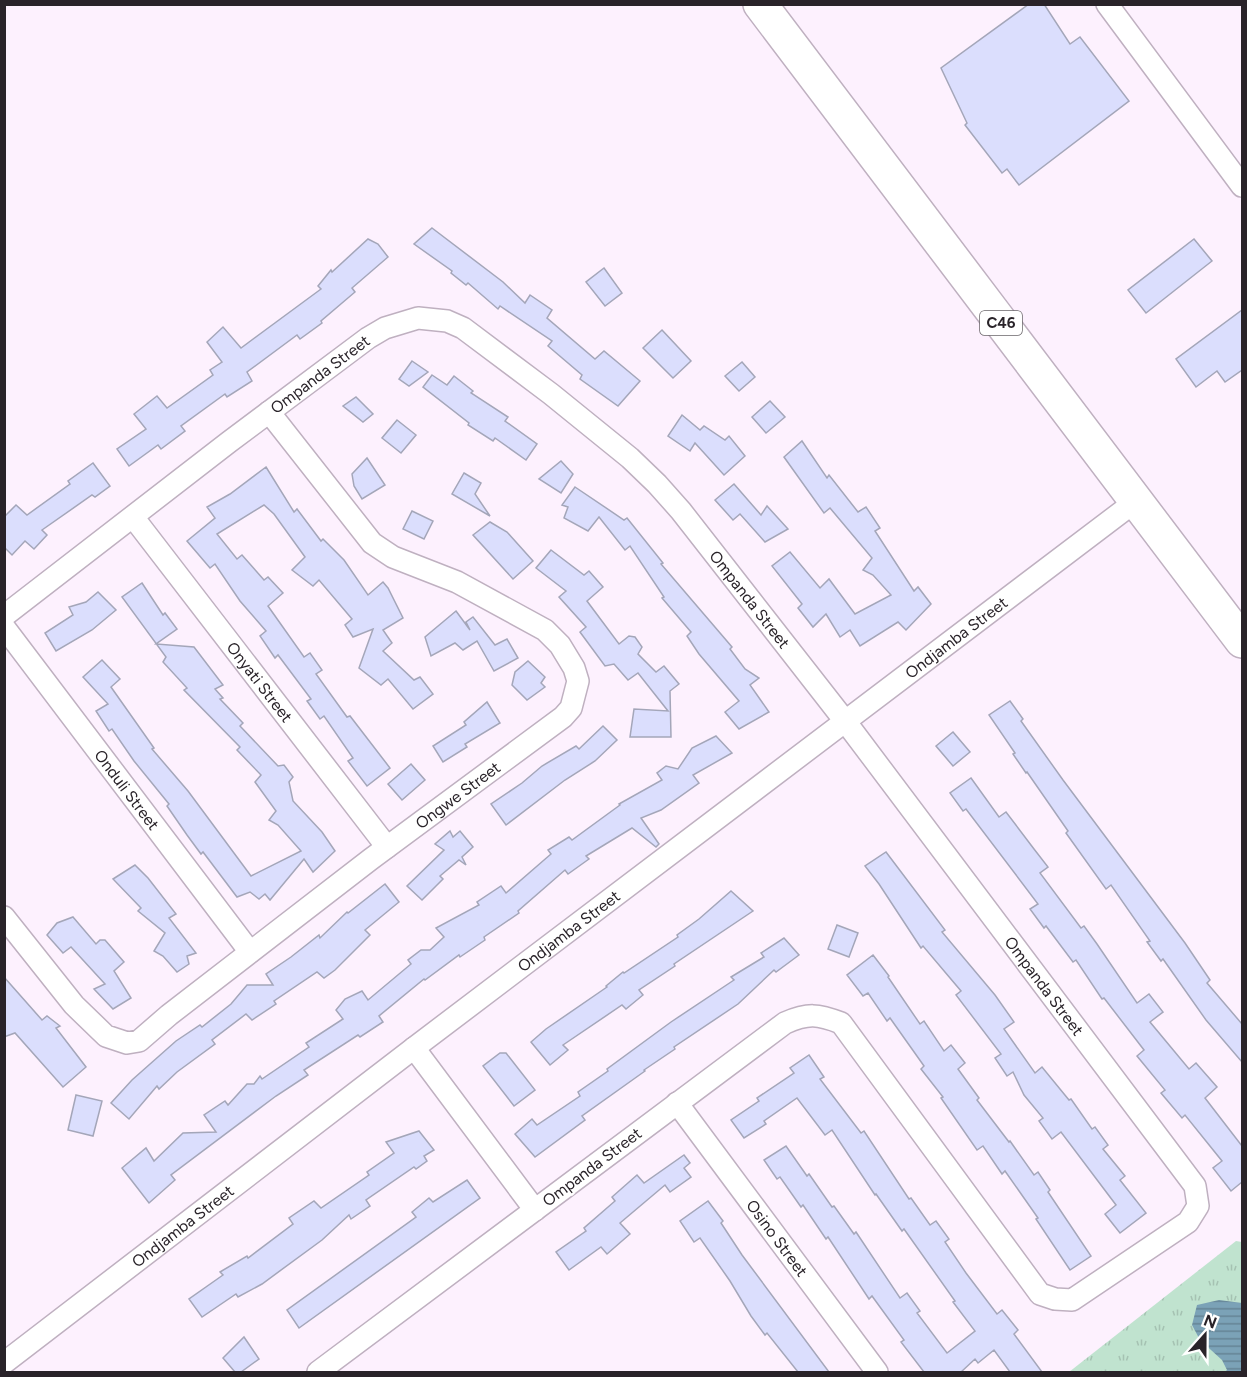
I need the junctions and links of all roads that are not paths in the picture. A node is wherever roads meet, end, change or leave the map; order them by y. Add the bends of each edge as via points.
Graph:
1 (760, 4) edge
2 (1107, 4) edge
3 (1240, 176) edge
4 (269, 412) junction
5 (1136, 501) junction
6 (133, 517) junction
7 (4, 616) edge
8 (4, 627) edge
9 (1242, 641) edge
10 (845, 722) junction
11 (387, 847) junction
12 (4, 916) edge
13 (250, 952) junction
14 (414, 1047) junction
15 (677, 1104) junction
16 (535, 1210) junction
17 (4, 1363) edge
18 (318, 1372) edge
19 (877, 1372) edge

1 - 5 main road, C46
2 - 3 street
4 - 6 street, Ompanda Street
4 - 10 street, Ompanda Street via 385,328 424,318 463,328 551,394 657,484
4 - 11 street, Ongwe Street via 372,543 393,557 457,582 545,630 560,645 578,681 571,708 563,717
5 - 9 main road, C46
5 - 10 street, Ondjamba Street
6 - 7 street, Ompanda Street
6 - 11 street, Onyati Street
8 - 13 street, Onduli Street
10 - 14 street, Ondjamba Street
10 - 15 street, Ompanda Street via 1195,1186 1198,1206 1188,1222 1072,1300 1055,1299 1040,1294 841,1023 822,1016 802,1016 785,1023
11 - 13 street, Ongwe Street
12 - 13 street, Ongwe Street via 97,1029 127,1043 139,1041
14 - 16 street
14 - 17 street, Ondjamba Street
15 - 16 street, Ompanda Street
15 - 19 street, Osino Street
16 - 18 street, Ompanda Street

